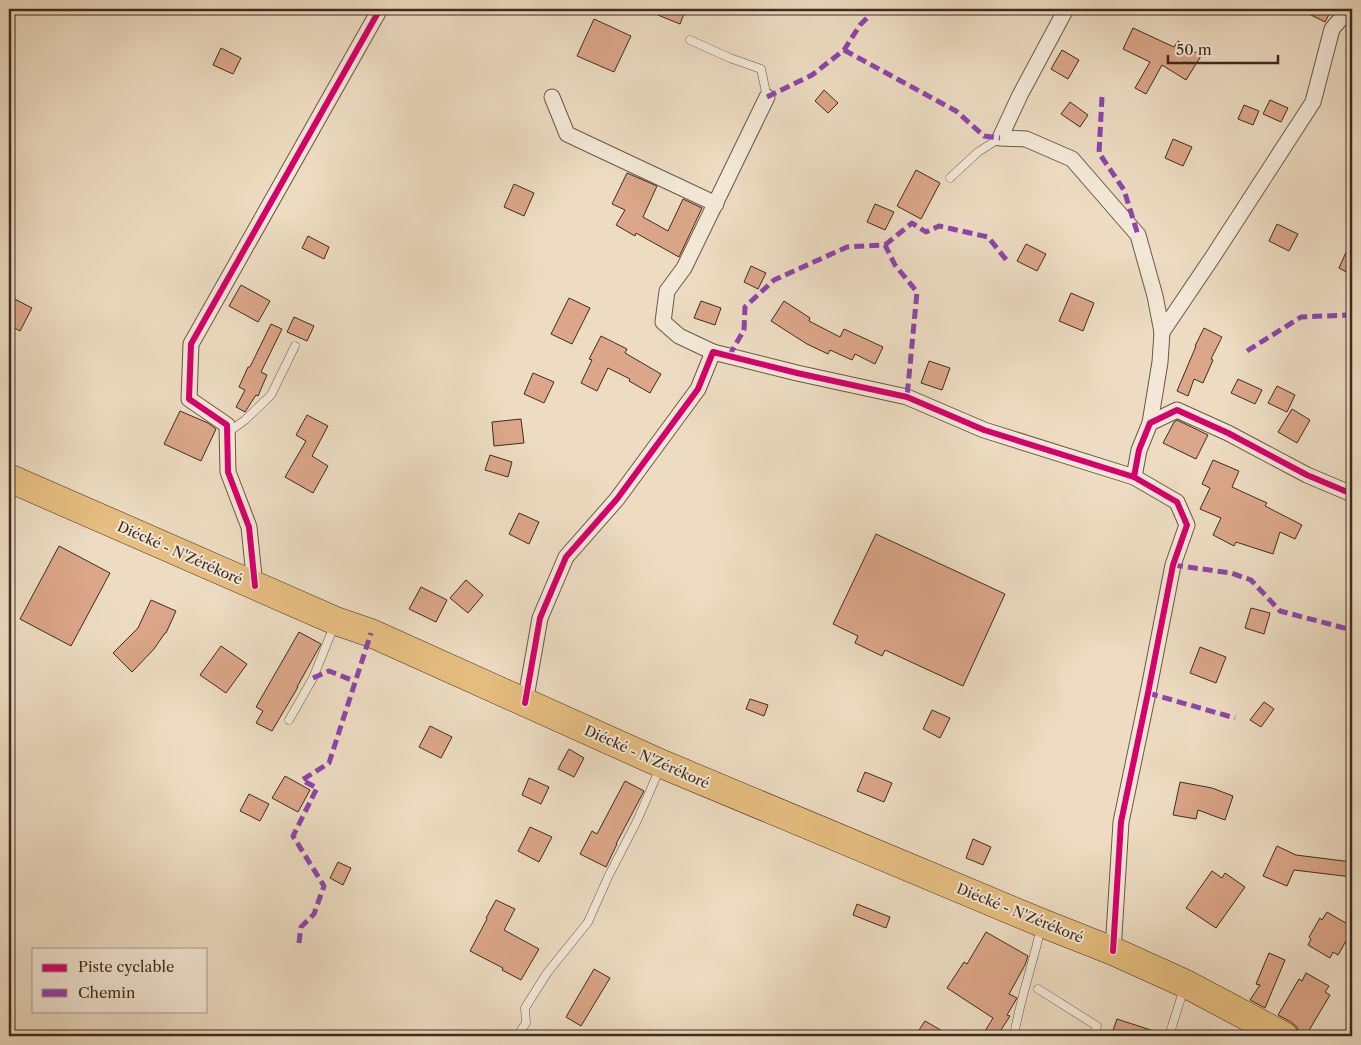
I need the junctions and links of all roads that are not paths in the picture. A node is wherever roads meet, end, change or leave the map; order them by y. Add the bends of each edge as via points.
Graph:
1 (380, 9) edge
2 (1066, 9) edge
3 (1349, 9) edge
4 (690, 40) dead end
5 (552, 97) dead end
6 (767, 97) joint
7 (1000, 138) junction
8 (950, 178) dead end
9 (716, 204) junction
10 (1162, 332) junction
11 (296, 346) dead end
12 (713, 352) junction
13 (1150, 423) junction
14 (227, 433) junction
15 (1134, 477) junction
16 (9, 478) edge
17 (1352, 494) edge
18 (255, 586) junction
19 (336, 621) junction
20 (525, 703) junction
21 (289, 720) dead end
22 (662, 764) junction
23 (1042, 923) junction
24 (1113, 951) junction
25 (1186, 984) junction
26 (1038, 989) dead end
27 (517, 1036) edge
28 (1014, 1036) edge
29 (1094, 1036) edge
30 (1170, 1036) edge
31 (1284, 1036) edge

1 - 14 street via 191,344 188,399 227,425
2 - 7 street
3 - 10 street via 1332,28 1313,102
4 - 6 lane via 761,69
5 - 9 street via 567,134
6 - 9 street
7 - 8 lane via 978,152
7 - 10 street via 1026,139 1072,159 1138,235
9 - 12 street via 684,268 667,291 663,322 679,336
10 - 13 street
11 - 14 lane via 271,395
12 - 15 street via 907,397 984,430
12 - 20 street via 698,389 617,499 566,558 540,618
13 - 15 street via 1138,450
13 - 17 street via 1177,410
14 - 18 street via 228,472 249,527
15 - 24 street via 1177,502 1187,525 1173,565 1121,822
16 - 18 highway, Diécké - N'Zérékoré
18 - 19 highway, Diécké - N'Zérékoré
19 - 20 highway, Diécké - N'Zérékoré via 371,633
19 - 21 lane via 313,678
20 - 22 highway, Diécké - N'Zérékoré
22 - 23 highway, Diécké - N'Zérékoré
22 - 27 lane via 588,922 525,1008 526,1023
23 - 24 highway, Diécké - N'Zérékoré
23 - 28 lane
24 - 25 highway, Diécké - N'Zérékoré
25 - 30 lane
25 - 31 highway, Diécké - N'Zérékoré
26 - 29 lane via 1097,1026

